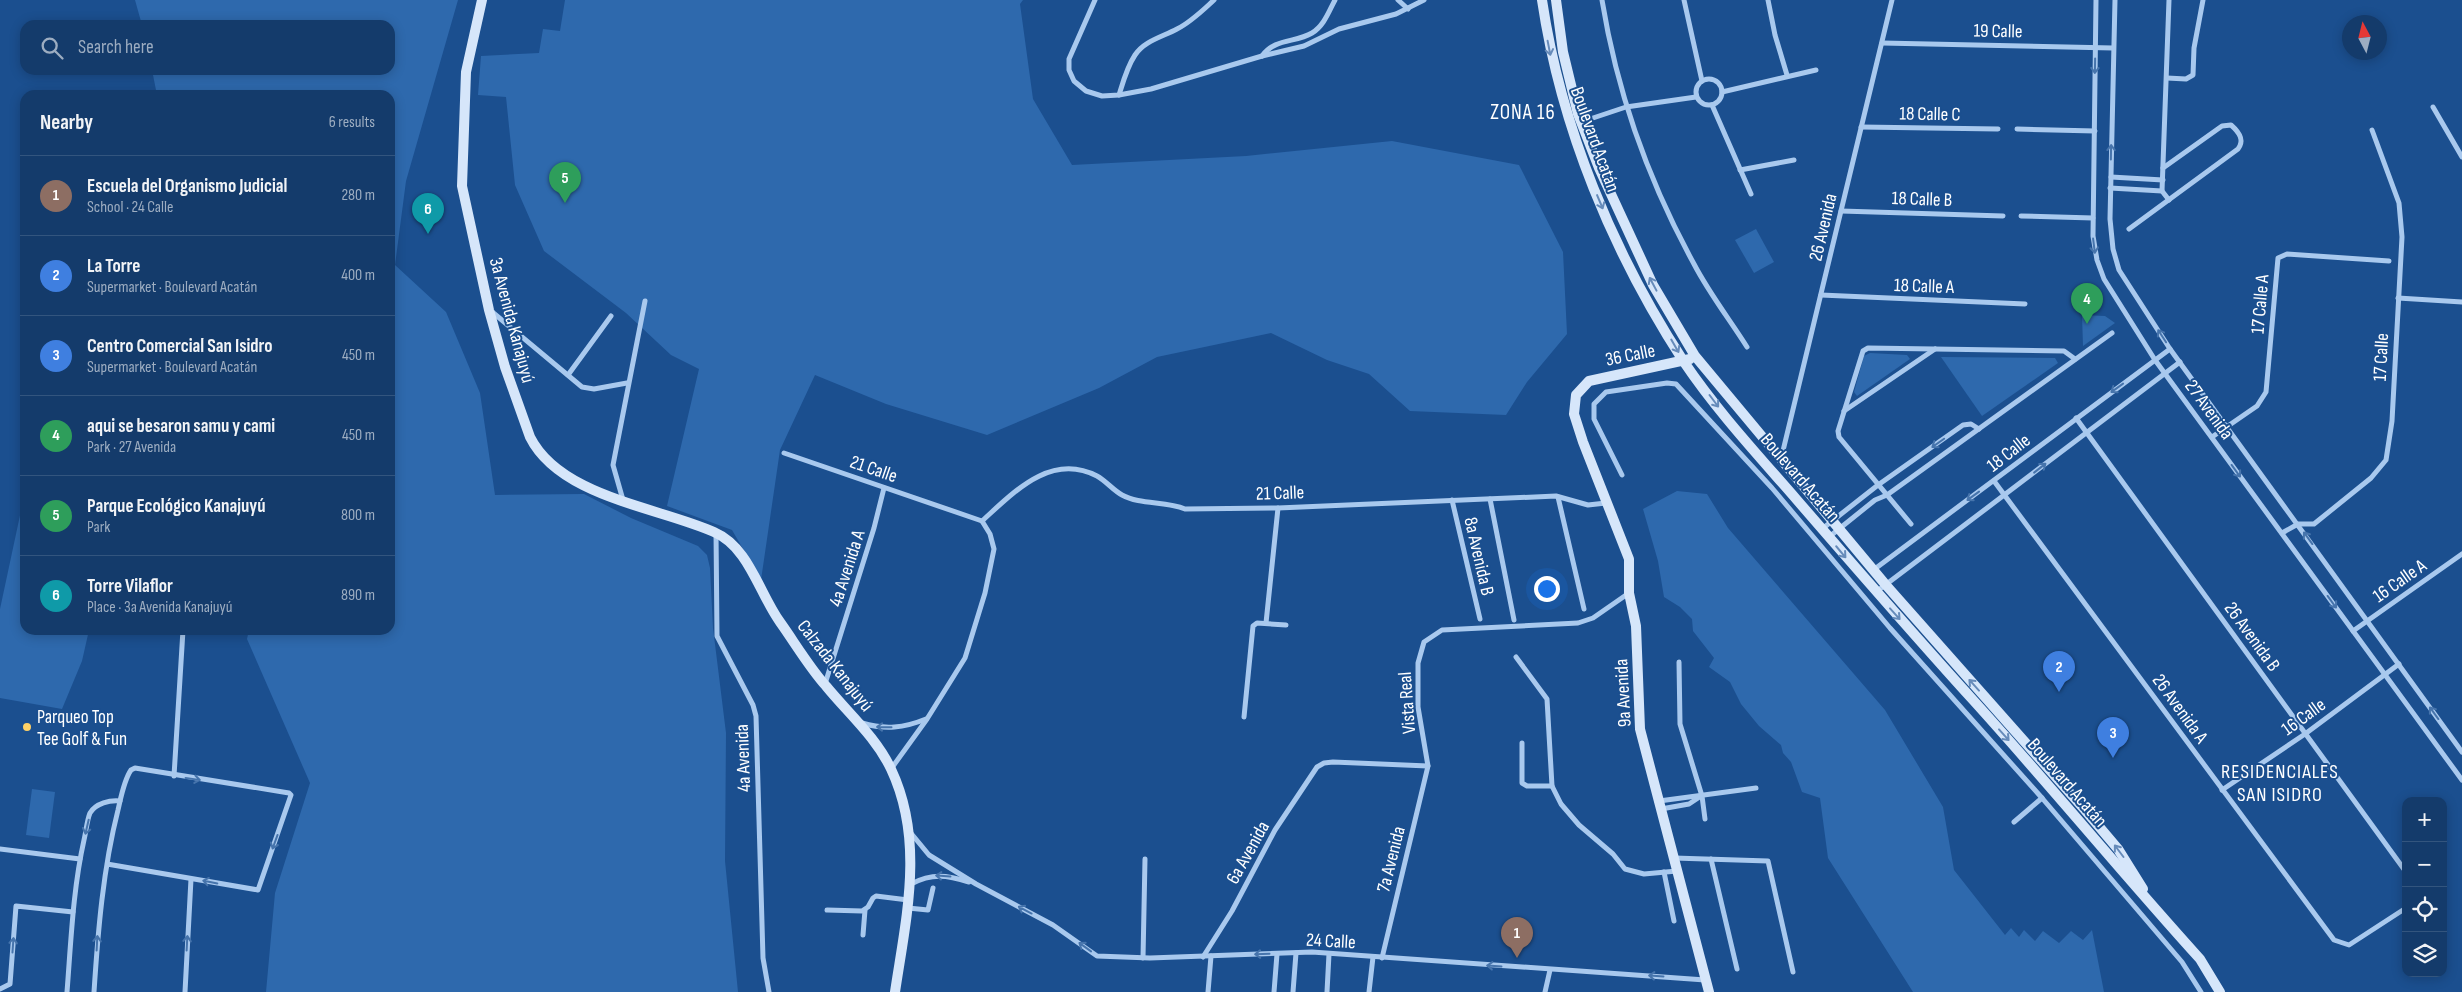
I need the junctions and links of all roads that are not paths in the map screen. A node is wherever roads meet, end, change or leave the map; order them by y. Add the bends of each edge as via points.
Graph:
1 (482, 0) edge
2 (1095, 0) edge
3 (1214, 0) edge
4 (1335, 0) edge
5 (1398, 0) edge
6 (1424, 0) edge
7 (1542, 0) edge
8 (1556, 0) edge
9 (1602, 0) edge
10 (1684, 0) edge
11 (1768, 0) edge
12 (1892, 0) edge
13 (2096, 0) edge
14 (2115, 0) edge
15 (2169, 0) edge
16 (2203, 0) edge
17 (1408, 9) junction
18 (1322, 24) junction
19 (1330, 32) junction
20 (1882, 42) junction
21 (2096, 48) junction
22 (2113, 48) junction
23 (1262, 56) junction
24 (1816, 70) dead end
25 (1787, 75) junction
26 (2166, 78) junction
27 (1702, 81) junction
28 (1722, 92) junction
29 (1119, 95) junction
30 (1696, 97) junction
31 (1712, 105) junction
32 (1626, 107) junction
33 (2434, 107) dead end
34 (1581, 122) junction
35 (1861, 127) junction
36 (1998, 129) dead end
37 (2017, 130) dead end
38 (2372, 130) dead end
39 (2095, 131) junction
40 (2462, 158) edge
41 (1794, 160) dead end
42 (2163, 168) junction
43 (1740, 170) junction
44 (2111, 177) junction
45 (2163, 180) junction
46 (2110, 188) junction
47 (2162, 191) junction
48 (1750, 194) dead end
49 (2169, 200) junction
50 (1841, 211) junction
51 (2003, 216) dead end
52 (2021, 216) dead end
53 (2094, 218) junction
54 (2130, 229) dead end
55 (2389, 261) dead end
56 (1821, 295) junction
57 (2398, 298) junction
58 (644, 301) dead end
59 (2462, 302) edge
60 (2026, 304) dead end
61 (489, 310) junction
62 (611, 316) dead end
63 (2112, 333) dead end
64 (1748, 347) dead end
65 (1936, 349) junction
66 (2170, 349) junction
67 (1695, 356) junction
68 (2075, 359) junction
69 (2155, 360) junction
70 (1684, 362) junction
71 (2180, 362) junction
72 (2165, 373) junction
73 (568, 376) junction
74 (627, 383) junction
75 (1576, 395) joint
76 (1844, 412) junction
77 (2076, 418) junction
78 (2227, 427) junction
79 (1980, 429) junction
80 (2086, 432) junction
81 (2212, 438) junction
82 (784, 453) dead end
83 (1781, 460) junction
84 (1622, 475) dead end
85 (1994, 481) junction
86 (1878, 485) junction
87 (884, 488) junction
88 (2005, 495) junction
89 (1887, 496) junction
90 (1558, 497) junction
91 (1490, 499) junction
92 (624, 500) junction
93 (1452, 500) junction
94 (1606, 503) junction
95 (1278, 508) junction
96 (982, 521) junction
97 (1911, 524) dead end
98 (2298, 524) junction
99 (1837, 525) junction
100 (716, 532) junction
101 (1826, 533) junction
102 (2282, 533) junction
103 (2462, 554) edge
104 (1873, 570) junction
105 (1863, 578) junction
106 (1885, 584) junction
107 (1875, 592) junction
108 (1629, 593) junction
109 (1584, 609) dead end
110 (1480, 619) dead end
111 (1514, 620) dead end
112 (2368, 621) junction
113 (1266, 624) junction
114 (1286, 625) dead end
115 (2353, 631) junction
116 (183, 635) edge
117 (1516, 657) dead end
118 (1679, 662) dead end
119 (2399, 664) junction
120 (2384, 674) junction
121 (824, 685) junction
122 (1244, 717) dead end
123 (927, 719) junction
124 (859, 723) junction
125 (2305, 734) junction
126 (1522, 743) dead end
127 (2462, 752) edge
128 (1428, 766) junction
129 (891, 769) junction
130 (174, 776) junction
131 (2462, 780) edge
132 (1552, 786) junction
133 (1756, 788) dead end
134 (2222, 790) junction
135 (1702, 796) junction
136 (2042, 798) junction
137 (120, 801) junction
138 (1660, 805) junction
139 (1705, 819) dead end
140 (2014, 822) dead end
141 (908, 830) junction
142 (0, 849) edge
143 (1673, 858) junction
144 (80, 859) junction
145 (1711, 859) junction
146 (1145, 860) dead end
147 (107, 864) junction
148 (2402, 867) edge
149 (1677, 871) junction
150 (1664, 872) junction
151 (191, 879) junction
152 (911, 884) junction
153 (976, 884) junction
154 (933, 888) dead end
155 (908, 904) junction
156 (2153, 907) junction
157 (826, 910) dead end
158 (866, 910) junction
159 (2402, 911) edge
160 (73, 912) junction
161 (1674, 921) dead end
162 (863, 935) dead end
163 (1296, 953) junction
164 (1277, 954) junction
165 (1329, 954) junction
166 (1211, 956) junction
167 (1203, 957) junction
168 (1373, 957) junction
169 (1143, 958) junction
170 (1382, 958) junction
171 (1737, 969) dead end
172 (1550, 970) junction
173 (1793, 972) dead end
174 (1704, 980) junction
175 (0, 989) edge
176 (68, 992) edge
177 (94, 992) edge
178 (185, 992) edge
179 (769, 992) edge
180 (895, 992) edge
181 (1208, 992) edge
182 (1274, 992) edge
183 (1294, 992) edge
184 (1327, 992) edge
185 (1369, 992) edge
186 (1545, 992) edge
187 (1709, 992) edge
188 (2201, 992) edge
189 (2220, 992) edge

1 - 61 main road, 3a Avenida Kanajuyú via 466,72 461,173 463,198
2 - 29 street via 1069,59 1069,70 1074,81 1086,91 1102,96
3 - 29 street via 1178,28 1144,45 1127,70
4 - 18 street
5 - 17 street
6 - 17 street
7 -> 70 main road, Boulevard Acatán via 1549,50 1560,93 1601,205 1638,281
8 - 34 main road, Boulevard Acatán via 1563,52
9 - 32 street via 1610,48
10 - 27 street
11 - 25 street
12 - 20 street, 26 Avenida
13 - 21 street, 27 Avenida
14 - 22 street, 27 Avenida
15 - 26 street
16 - 26 street via 2192,75 2186,79
17 - 19 street
18 - 19 street
18 - 23 street via 1312,33 1272,45
19 - 23 street via 1304,46
20 - 21 street, 19 Calle
20 - 35 street, 26 Avenida
21 - 22 street, 19 Calle
21 -> 39 street, 27 Avenida
44 -> 22 street, 27 Avenida
23 - 29 street via 1152,89
24 - 25 street
25 - 28 street
26 - 42 street
27 - 28 street via 1715,81
27 - 30 street via 1697,86
28 - 31 street via 1720,99
30 - 31 street via 1701,103
30 - 32 street
31 - 43 street
32 - 34 street
32 - 64 street via 1663,200 1694,265
33 - 40 street
67 -> 34 main road, Boulevard Acatán via 1645,268
35 - 36 street, 18 Calle C
35 - 50 street, 26 Avenida
37 - 39 street
38 - 57 street, 17 Calle via 2399,203 2402,237
39 - 53 street, 27 Avenida
41 - 43 street
42 - 45 street
42 - 49 street via 2225,124 2234,127 2241,137 2238,149
43 - 48 street
44 - 45 street
44 - 46 street, 27 Avenida
45 - 47 street
46 - 47 street
66 -> 46 street, 27 Avenida via 2116,263
47 - 49 street
49 - 54 street
50 - 51 street, 18 Calle B
50 - 56 street, 26 Avenida
52 - 53 street
53 -> 69 street, 27 Avenida via 2094,244 2100,270
55 - 78 street, 17 Calle A via 2287,254 2278,258 2266,392 2257,406
56 - 60 street, 18 Calle A
56 - 83 street, 26 Avenida
57 - 59 street
57 - 98 street, 17 Calle via 2392,421 2386,460 2371,478 2314,524
58 - 74 street
61 - 73 street
61 - 92 main road, 3a Avenida Kanajuyú via 505,367 536,447 570,478
62 - 73 street
63 - 68 street
65 - 68 street via 2064,351
65 - 76 street
65 - 76 street via 1868,348 1863,351
66 - 69 street, 18 Calle
66 - 71 street, 27 Avenida
67 - 70 main road, 36 Calle
67 - 83 main road, Boulevard Acatán
68 - 79 street
69 - 72 street, 27 Avenida
69 -> 77 street, 18 Calle
70 - 75 main road, 36 Calle via 1594,379 1583,385
70 -> 101 main road, Boulevard Acatán via 1727,418
71 - 72 street, 18 Calle
71 - 78 street, 27 Avenida
72 - 80 street, 18 Calle
72 - 81 street, 27 Avenida
73 - 74 street via 582,387 594,389
74 - 92 street via 613,465
75 - 94 main road, 9a Avenida via 1573,407 1576,422
76 - 86 street via 1839,437
77 - 80 street, 26 Avenida B
77 - 85 street, 18 Calle
78 - 81 street, 17 Calle A
78 - 98 street, 27 Avenida
79 -> 86 street via 1975,425 1963,425
79 - 89 street
88 -> 80 street, 18 Calle
80 - 125 street, 26 Avenida B
81 -> 102 street, 27 Avenida
82 - 87 street, 21 Calle
83 - 99 main road, Boulevard Acatán
84 - 136 street via 1594,419 1594,404 1606,392 1666,382 1676,384 1772,488 1890,628
85 - 88 street, 26 Avenida A
85 -> 104 street, 18 Calle
86 - 89 street
86 - 99 street
87 - 96 street, 21 Calle
87 - 121 street, 4a Avenida A
88 - 106 street, 18 Calle
88 - 134 street, 26 Avenida A
89 - 97 street
89 - 99 street via 1875,500
90 - 91 street, 21 Calle
90 - 94 street, 21 Calle via 1588,505
90 - 109 street
91 - 93 street, 21 Calle
91 - 111 street
92 - 100 main road, 3a Avenida Kanajuyú
93 - 95 street, 21 Calle
93 - 110 street, 8a Avenida B
94 - 108 main road, 9a Avenida via 1628,553
95 - 96 street, 21 Calle via 1185,509 1123,496 1099,477 1069,468 1047,471 1017,488
95 - 113 street
96 - 123 street via 994,549 985,593 965,658
98 - 102 street, 17 Calle
112 -> 98 street, 27 Avenida
99 - 101 street
99 - 101 street
99 - 104 main road, Boulevard Acatán
100 - 121 main road, Calzada Kanajuyú via 743,558 774,614
100 - 179 street, 4a Avenida via 717,636 755,713 763,958
101 -> 105 main road, Boulevard Acatán
102 -> 115 street, 27 Avenida
103 - 112 street, 16 Calle A
104 - 105 street, 18 Calle
104 - 106 main road, Boulevard Acatán
105 - 107 main road, Boulevard Acatán
106 - 107 street, 18 Calle
156 -> 106 main road, Boulevard Acatán via 2129,865 2091,817
107 -> 156 main road, Boulevard Acatán via 2022,754
108 - 128 street, Vista Real via 1593,618 1578,623 1442,630 1424,642 1418,663 1418,707
108 - 138 main road, 9a Avenida via 1636,626 1640,729
112 - 115 street, 16 Calle A
112 - 119 street, 27 Avenida
113 - 114 street
113 - 122 street via 1253,626
115 - 120 street, 27 Avenida
116 - 130 street
117 - 132 street via 1546,699
118 - 135 street via 1680,724
119 - 120 street, 16 Calle
127 -> 119 street, 27 Avenida
120 - 125 street, 16 Calle
120 - 131 street, 27 Avenida
121 - 124 main road, Calzada Kanajuyú
123 -> 124 street via 900,727
123 - 129 street
124 - 129 main road, Calzada Kanajuyú
125 - 134 street, 16 Calle
125 - 148 street, 26 Avenida B
126 - 132 street via 1522,783
128 - 167 street, 6a Avenida via 1333,762 1321,765 1275,830 1232,911
128 - 170 street, 7a Avenida
129 - 141 main road, Calzada Kanajuyú
130 - 137 street via 135,768 129,773
130 -> 151 street via 289,793 291,796 258,890
132 - 150 street via 1561,804 1579,825 1626,869 1644,874
133 - 135 street
134 - 159 street, 26 Avenida A via 2334,940 2349,945
135 - 138 street via 1686,796
135 - 138 street via 1689,804
135 - 139 street
136 - 140 street
136 - 188 street via 2182,962
137 -> 144 street via 112,800 97,806 91,813
137 - 147 street
138 - 143 main road, 9a Avenida
141 - 152 main road, Calzada Kanajuyú
141 - 153 street, 24 Calle via 929,855
142 - 144 street
143 - 145 street
143 - 149 main road, 9a Avenida
144 - 160 street
145 - 171 street
145 - 173 street via 1768,861
146 - 169 street
147 - 151 street
177 -> 147 street
149 - 150 street
149 - 174 main road, 9a Avenida
150 - 161 street
178 -> 151 street
153 -> 152 street, 24 Calle via 940,875
152 - 155 main road, Calzada Kanajuyú
169 -> 153 street, 24 Calle via 1097,956 1053,925
154 - 155 street via 928,910
155 - 158 street via 876,896
155 - 180 main road, Calzada Kanajuyú
156 - 189 main road, Boulevard Acatán via 2200,959
157 - 158 street
158 - 162 street
175 -> 160 street via 10,984 16,906
160 - 176 street
163 - 164 street, 24 Calle
163 - 165 street, 24 Calle
163 - 183 street
164 -> 166 street, 24 Calle
164 - 182 street
165 - 168 street, 24 Calle
165 - 184 street
166 - 167 street, 24 Calle
166 - 181 street
167 - 169 street, 24 Calle
168 - 170 street, 24 Calle
168 - 185 street
172 -> 170 street, 24 Calle
174 -> 172 street, 24 Calle
172 - 186 street
174 - 187 main road, 9a Avenida

